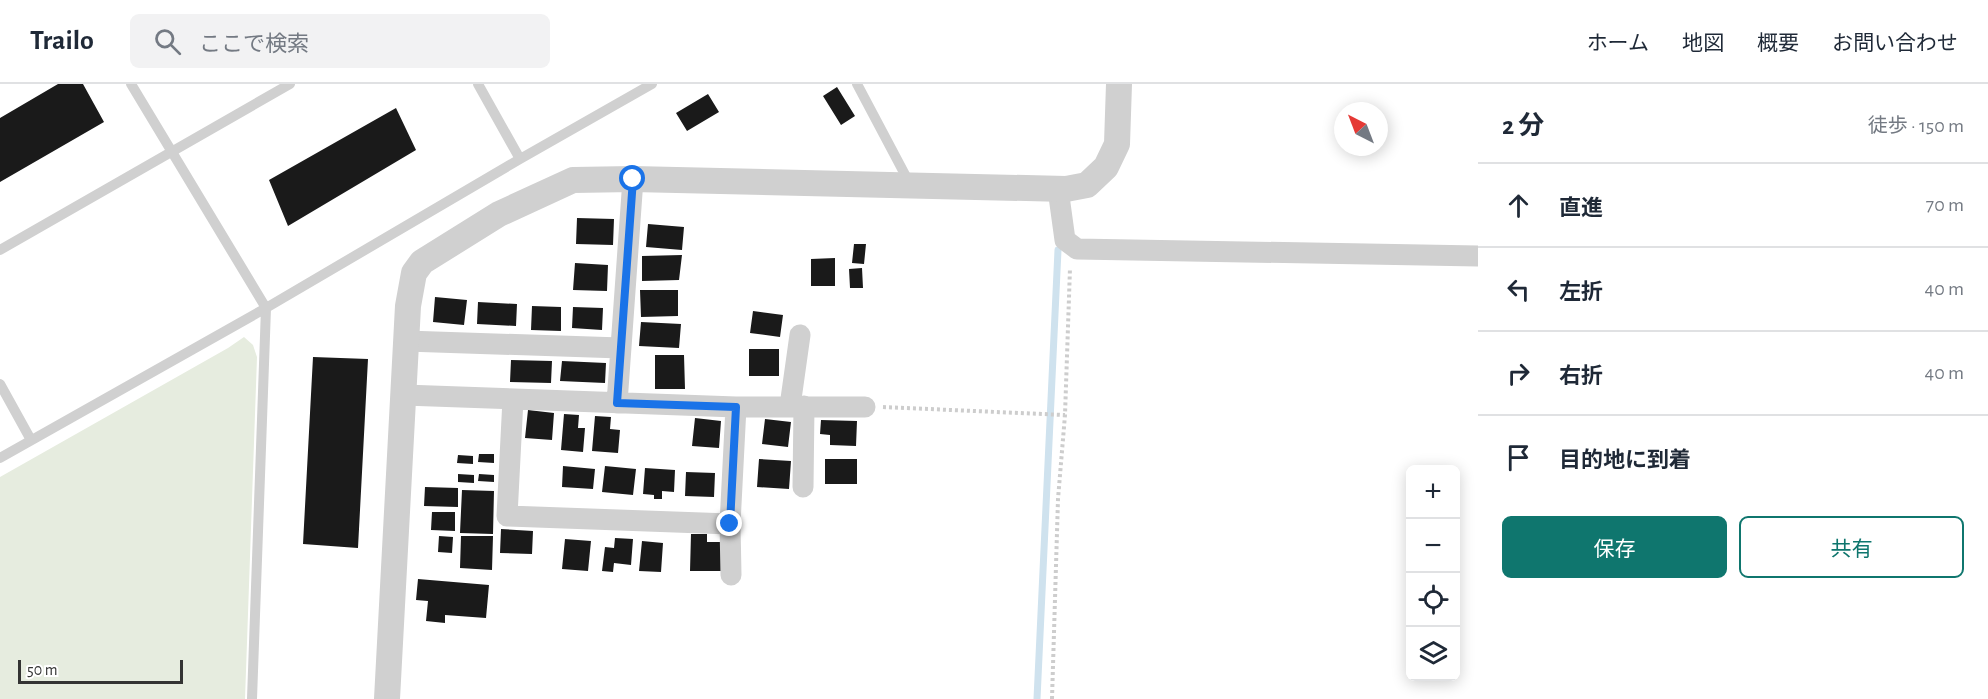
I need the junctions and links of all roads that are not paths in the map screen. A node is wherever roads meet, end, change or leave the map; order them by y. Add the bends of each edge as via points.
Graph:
1 (131, 84) edge
2 (290, 84) edge
3 (478, 84) edge
4 (652, 84) edge
5 (857, 84) edge
6 (1119, 84) edge
7 (173, 150) junction
8 (520, 159) junction
9 (633, 179) junction
10 (911, 186) junction
11 (1058, 189) junction
12 (0, 250) edge
13 (1478, 256) edge
14 (267, 308) junction
15 (800, 335) dead end
16 (406, 341) junction
17 (621, 348) junction
18 (0, 384) edge
19 (404, 395) junction
20 (513, 399) junction
21 (617, 403) junction
22 (797, 406) junction
23 (736, 407) junction
24 (865, 407) road end
25 (31, 440) junction
26 (0, 458) edge
27 (803, 487) dead end
28 (730, 524) junction
29 (731, 575) dead end
30 (252, 699) edge
31 (387, 699) edge

1 - 7 lane
2 - 7 lane
3 - 8 lane
4 - 8 lane
5 - 10 lane
6 - 11 street via 1117,144 1106,167 1088,185
7 - 12 lane
7 - 14 lane
8 - 14 lane
9 - 10 street
9 - 16 street via 573,180 499,214 422,262 414,273
9 - 17 street
10 - 11 street
11 - 13 street via 1065,240 1077,249
14 - 25 lane
14 - 30 lane
15 - 22 street
16 - 17 street
16 - 19 street
17 - 21 street
18 - 25 lane
19 - 20 street
19 - 31 street
20 - 21 street
20 - 28 street via 507,516
21 - 23 street
22 - 23 street
22 - 24 street
22 - 27 street
23 - 28 street
25 - 26 lane
28 - 29 street

